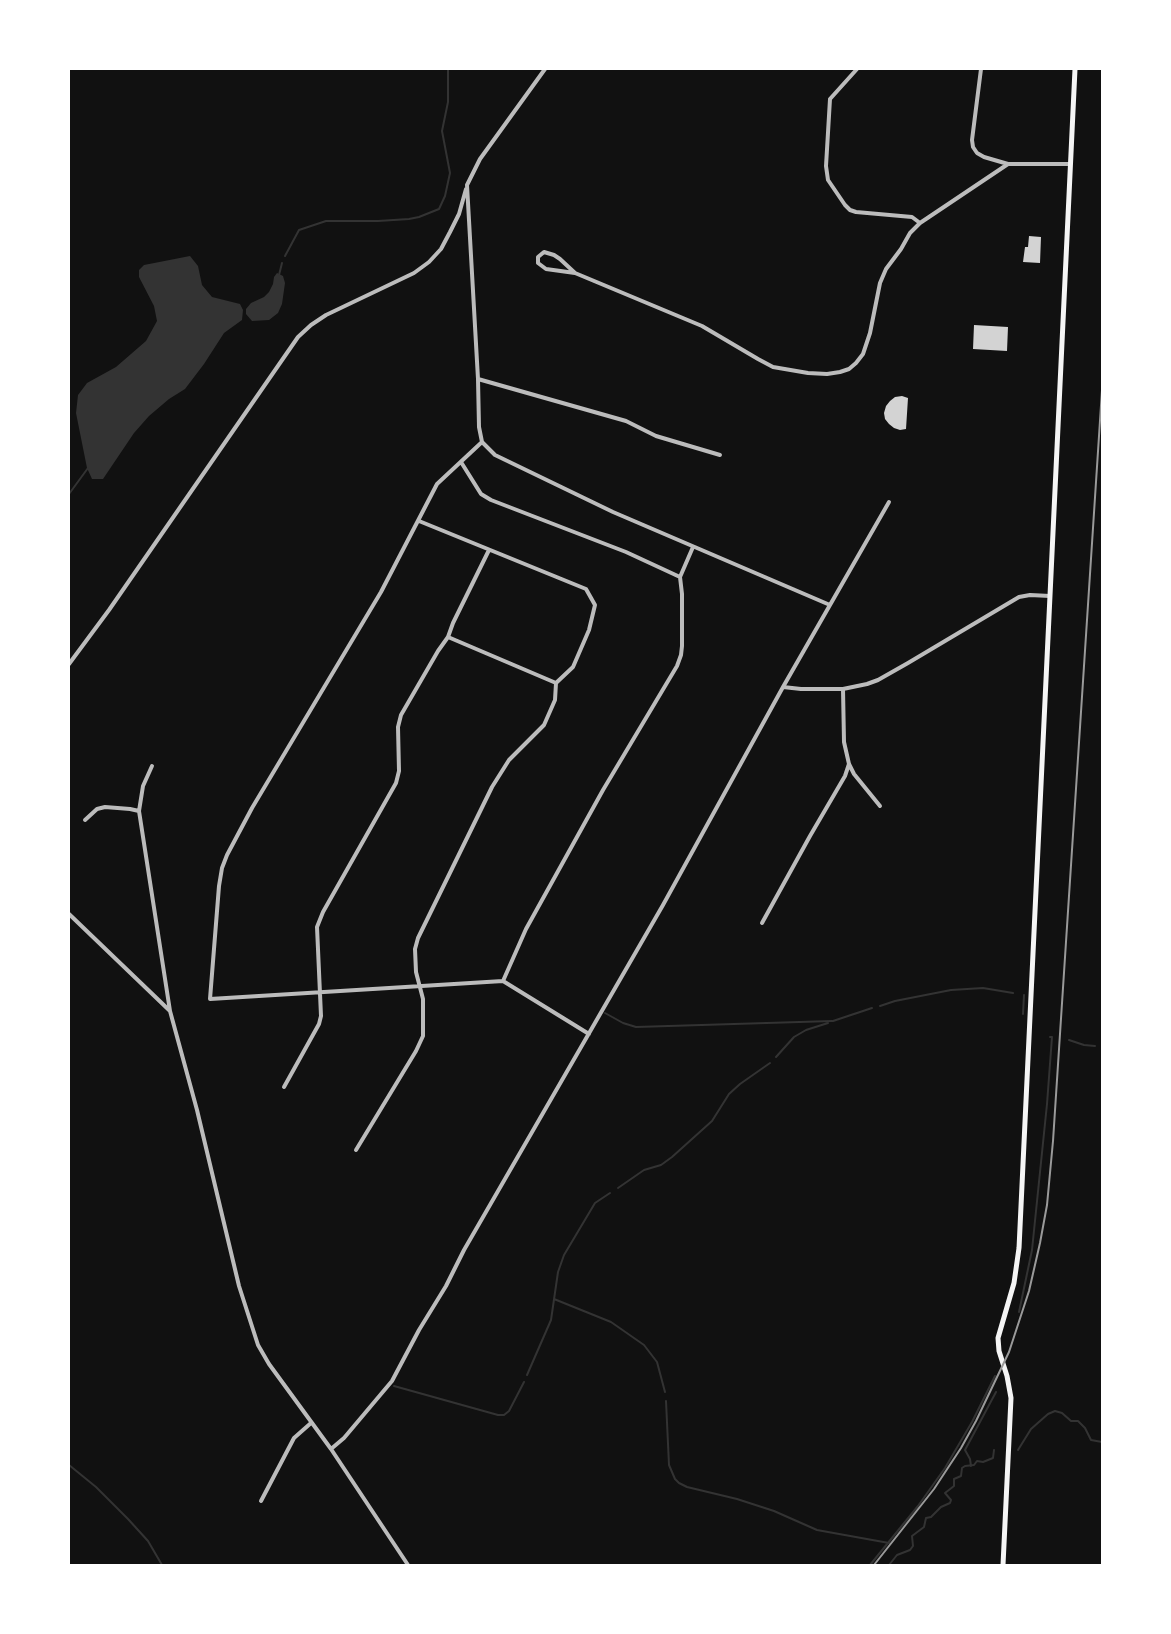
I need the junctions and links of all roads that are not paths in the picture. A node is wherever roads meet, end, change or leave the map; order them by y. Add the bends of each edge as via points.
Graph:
1 (545, 69) edge
2 (857, 69) edge
3 (981, 69) edge
4 (1076, 69) edge
5 (1008, 164) junction
6 (1070, 164) junction
7 (467, 185) junction
8 (920, 223) junction
9 (575, 273) junction
10 (478, 379) junction
11 (482, 442) junction
12 (720, 455) dead end
13 (461, 462) junction
14 (889, 502) dead end
15 (419, 521) junction
16 (693, 547) junction
17 (489, 550) junction
18 (680, 577) junction
19 (1051, 596) junction
20 (830, 605) junction
21 (448, 637) junction
22 (69, 664) edge
23 (556, 683) junction
24 (783, 687) junction
25 (843, 688) junction
26 (849, 764) junction
27 (152, 766) dead end
28 (880, 806) dead end
29 (139, 811) junction
30 (85, 820) dead end
31 (69, 914) edge
32 (762, 923) dead end
33 (503, 981) junction
34 (420, 986) junction
35 (321, 993) junction
36 (170, 1011) junction
37 (589, 1034) junction
38 (284, 1087) dead end
39 (356, 1150) dead end
40 (311, 1423) junction
41 (331, 1449) junction
42 (261, 1501) dead end
43 (408, 1565) edge
44 (1004, 1565) edge

1 - 7 street via 480,159
2 - 8 street via 830,99 828,180 850,210 912,217
3 - 5 street via 973,147 984,157
4 - 6 main road
5 - 6 street
5 - 8 street
6 - 19 main road
7 - 10 street
7 - 22 street via 459,214 441,249 429,262 326,315 298,337
8 - 9 street via 886,268 863,354 849,369 827,374 773,367 702,326
9 - 9 street via 546,269 538,263 538,257 544,252 554,255
10 - 11 street
10 - 12 street via 626,421 656,436
11 - 13 street
11 - 16 street via 495,455 567,491
13 - 15 street via 437,484
13 - 18 street via 481,494 491,500
14 - 20 street
15 - 17 street
15 - 35 street via 252,808 222,868 210,999
16 - 18 street
16 - 20 street
17 - 21 street
17 - 23 street via 586,589 595,604 573,667
18 - 33 street via 682,646 677,666 531,919
19 - 25 street via 1019,597 887,675
19 - 44 main road via 1019,1248 1014,1283 999,1333 999,1351 1011,1398
20 - 24 street
21 - 23 street
21 - 35 street via 400,715 396,783 317,927
23 - 34 street via 555,700 544,726 509,760 492,787 417,938 416,972
24 - 25 street
24 - 37 street
25 - 26 street via 844,742
26 - 28 street
26 - 32 street
27 - 29 street via 142,786
29 - 30 street via 105,807
29 - 36 street
31 - 36 street
33 - 34 street
33 - 37 street
34 - 35 street
34 - 39 street via 423,1036
35 - 38 street via 319,1024
36 - 40 street via 251,1325 269,1364
37 - 41 street via 392,1381
40 - 41 street
40 - 42 street via 294,1438
41 - 43 street

